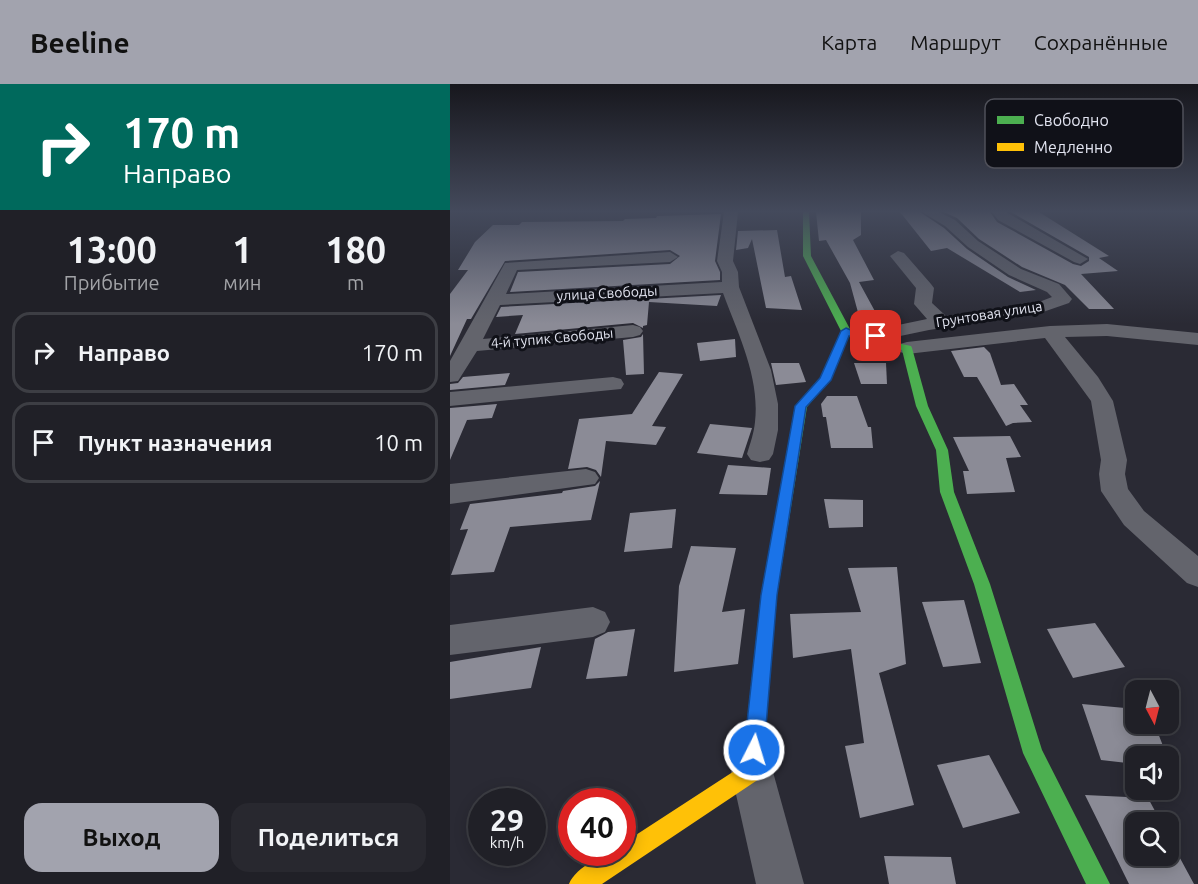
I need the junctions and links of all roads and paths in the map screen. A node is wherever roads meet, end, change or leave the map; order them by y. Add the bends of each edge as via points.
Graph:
1 (521, 249) edge
2 (726, 249) edge
3 (807, 249) edge
4 (981, 249) edge
5 (1062, 249) edge
6 (898, 256) dead end
7 (670, 257) dead end
8 (1080, 259) dead end
9 (511, 266) junction
10 (730, 287) junction
11 (494, 300) junction
12 (941, 322) junction
13 (633, 331) dead end
14 (1050, 332) junction
15 (854, 335) junction
16 (1198, 339) edge
17 (470, 346) junction
18 (906, 348) junction
19 (450, 376) edge
20 (613, 384) dead end
21 (450, 399) edge
22 (760, 454) dead end
23 (586, 478) dead end
24 (450, 494) edge
25 (1198, 574) edge
26 (592, 622) dead end
27 (450, 640) edge
28 (752, 772) junction
29 (581, 884) edge
30 (780, 884) edge
31 (1098, 884) edge

1 - 9 street
2 - 10 street
3 - 15 street via 807,256
4 - 12 street, Грунтовая улица via 1016,272 1053,288 1062,299 1043,307
5 - 8 street
6 - 12 street via 925,288 923,304
7 - 9 street
9 - 11 street
10 - 11 street, улица Свободы
10 - 22 street via 762,374 767,423
11 - 17 street
12 - 15 street, Грунтовая улица
13 - 17 street, 4-й тупик Свободы
14 - 16 street via 1107,330
14 - 18 street
14 - 25 street via 1102,400 1114,460 1115,491 1134,518
15 - 18 street
15 - 28 street via 825,380 801,406 769,595
17 - 19 street
18 - 31 street via 922,406 942,450 947,492 982,584 1034,753
20 - 21 street
23 - 24 street
26 - 27 street
28 - 29 street
28 - 30 street

